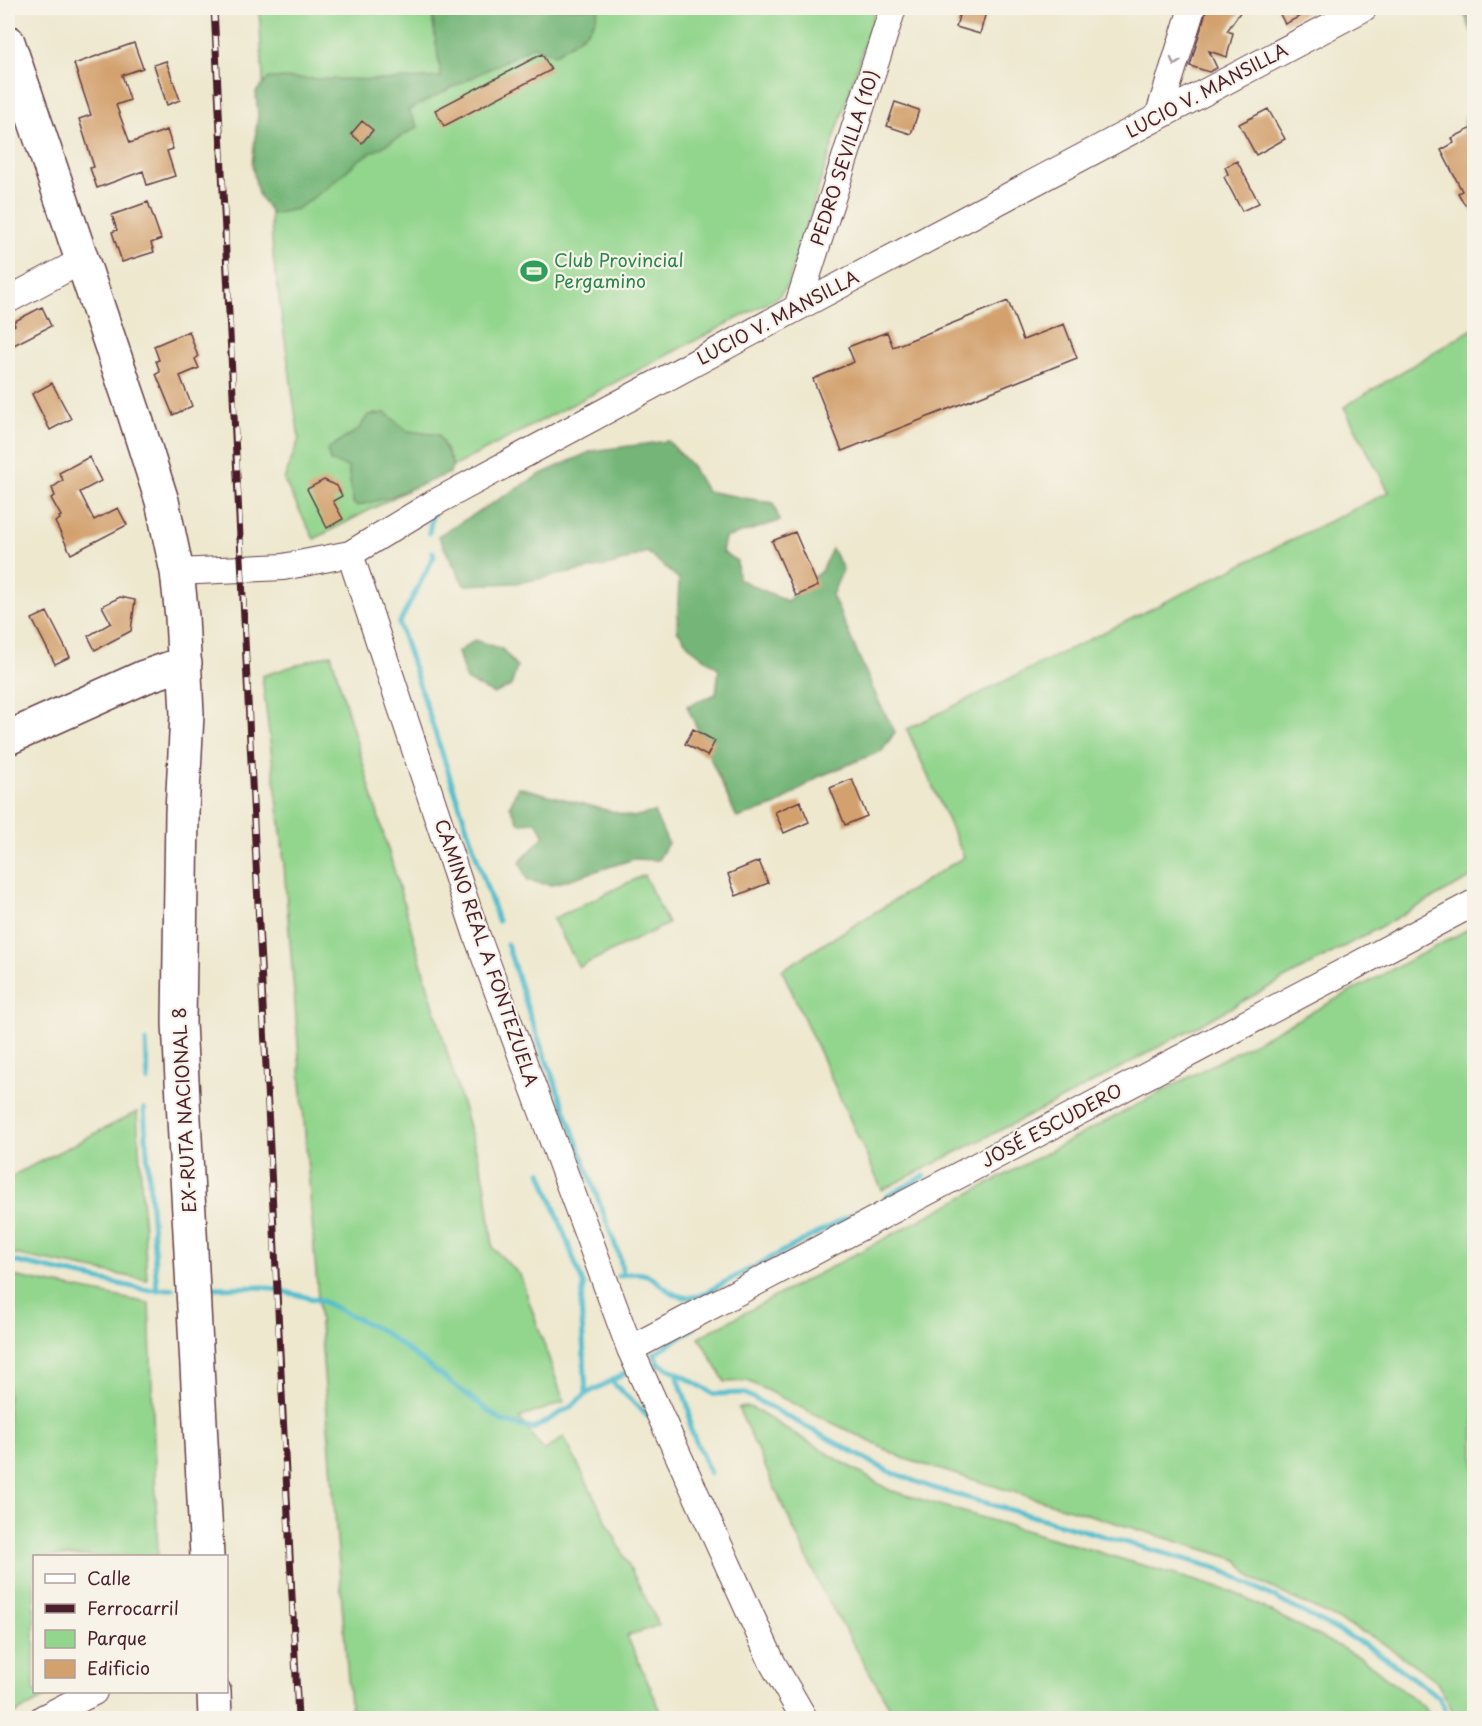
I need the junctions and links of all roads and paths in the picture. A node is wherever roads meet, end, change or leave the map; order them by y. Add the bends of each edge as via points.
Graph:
1 (893, 8) edge
2 (1192, 8) edge
3 (1364, 8) edge
4 (8, 42) edge
5 (1158, 117) junction
6 (83, 260) junction
7 (8, 300) edge
8 (797, 308) junction
9 (350, 554) junction
10 (177, 572) junction
11 (185, 663) junction
12 (8, 737) edge
13 (1474, 903) edge
14 (630, 1349) junction
15 (207, 1555) edge
16 (92, 1693) edge
17 (214, 1693) edge
18 (43, 1719) edge
19 (215, 1719) edge
20 (804, 1719) edge

1 - 8 street, PEDRO SEVILLA (10)
2 -> 5 street
3 - 5 street, LUCIO V. MANSILLA
4 - 6 main road, EX-RUTA NACIONAL 8
5 - 8 street, LUCIO V. MANSILLA
6 - 7 street
6 - 10 main road, EX-RUTA NACIONAL 8 via 159,491
8 - 9 street, LUCIO V. MANSILLA via 434,503
9 - 10 street, LUCIO V. MANSILLA via 283,567
9 - 14 street, CAMINO REAL A FONTEZUELA via 477,936
10 - 11 main road, EX-RUTA NACIONAL 8
11 - 12 main road
11 - 15 main road, EX-RUTA NACIONAL 8 via 179,1023
13 - 14 street, JOSÉ ESCUDERO
14 - 20 street, CAMINO REAL A FONTEZUELA via 773,1664
16 - 18 street
17 - 19 main road

